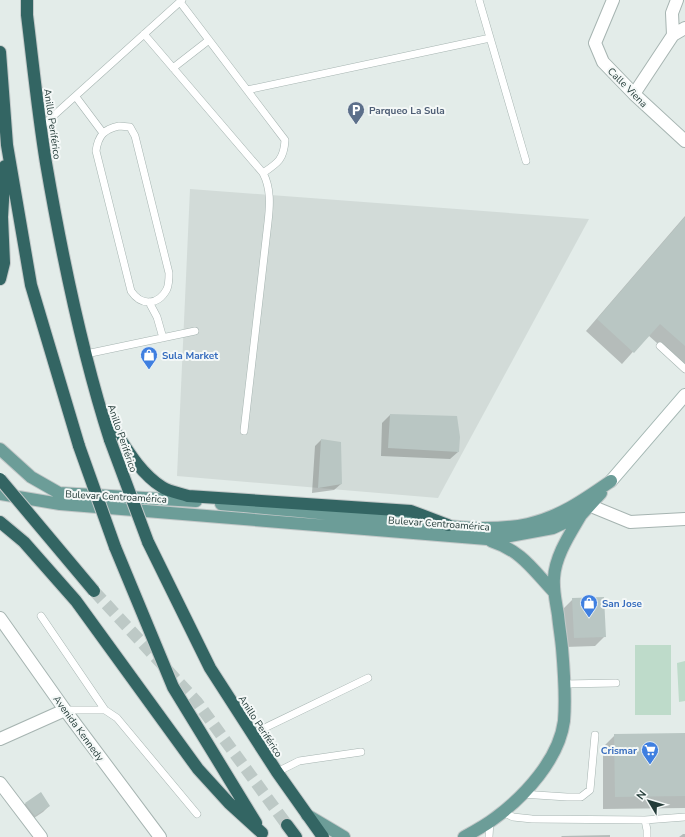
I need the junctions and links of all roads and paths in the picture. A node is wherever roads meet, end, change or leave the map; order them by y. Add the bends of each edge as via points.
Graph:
1 (27, 0) edge
2 (479, 0) edge
3 (612, 0) edge
4 (677, 0) edge
5 (181, 1) edge
6 (685, 28) edge
7 (144, 34) junction
8 (672, 35) junction
9 (490, 38) junction
10 (209, 40) junction
11 (0, 52) edge
12 (173, 68) junction
13 (247, 90) junction
14 (634, 94) junction
15 (76, 97) junction
16 (41, 127) junction
17 (103, 133) junction
18 (685, 141) edge
19 (7, 145) junction
20 (526, 162) dead end
21 (263, 173) junction
22 (0, 279) edge
23 (150, 302) junction
24 (195, 331) dead end
25 (163, 338) junction
26 (660, 346) dead end
27 (86, 354) junction
28 (685, 369) edge
29 (685, 395) edge
30 (99, 407) junction
31 (244, 431) dead end
32 (0, 449) edge
33 (0, 479) edge
34 (611, 481) junction
35 (0, 494) edge
36 (591, 506) junction
37 (581, 515) junction
38 (685, 519) edge
39 (0, 522) edge
40 (448, 525) junction
41 (487, 539) junction
42 (94, 591) tunnel mouth
43 (554, 592) junction
44 (41, 616) dead end
45 (0, 618) edge
46 (368, 678) dead end
47 (616, 683) dead end
48 (564, 684) junction
49 (65, 710) junction
50 (105, 710) junction
51 (252, 734) junction
52 (595, 735) dead end
53 (0, 739) edge
54 (361, 752) dead end
55 (277, 772) junction
56 (0, 783) edge
57 (521, 794) junction
58 (503, 812) junction
59 (196, 814) dead end
60 (307, 815) junction
61 (685, 817) edge
62 (645, 820) junction
63 (490, 821) junction
64 (287, 825) tunnel mouth
65 (264, 835) edge
66 (41, 837) edge
67 (160, 837) edge
68 (296, 837) edge
69 (323, 837) edge
70 (344, 837) edge
71 (464, 837) edge
72 (489, 837) edge
73 (647, 837) edge

1 - 16 highway, Anillo Periférico
2 - 9 lane
3 - 14 street, Calle Viena via 595,43 603,62
4 - 8 street via 672,13
5 - 7 lane
5 - 10 lane
6 - 8 street
7 - 12 lane
7 - 15 lane
8 - 14 street
9 - 13 lane
9 - 20 lane
10 - 12 lane
10 - 13 lane
11 - 19 highway
12 - 21 lane
13 - 21 lane via 285,140 277,164
14 - 18 street, Calle Viena
15 - 16 lane
15 - 17 lane
16 - 27 highway, Anillo Periférico via 71,289
17 - 23 lane via 96,151 131,291 136,298
17 - 23 lane via 109,128 130,127 135,136 169,273 166,290 157,301
19 - 22 highway via 2,218 4,263
19 - 65 highway, bridge via 31,285 79,446 115,547 173,687
21 - 31 lane via 268,182 269,215
23 - 25 lane
24 - 25 lane
25 - 27 lane
26 - 28 lane
27 - 30 highway, Anillo Periférico
29 - 34 street
30 - 40 highway via 141,467 156,482 172,492 188,496 411,511
30 - 51 highway, Anillo Periférico, bridge via 148,542 210,668
32 - 40 main road, Bulevar Centroamérica via 31,477 59,493 180,500
33 - 42 highway, bridge
34 - 36 main road, Bulevar Centroamérica
34 - 40 main road, Bulevar Centroamérica via 575,506 529,524 488,527
35 - 41 main road, Bulevar Centroamérica via 60,504
36 - 37 main road, Bulevar Centroamérica
36 - 38 street via 630,522
37 - 41 main road, Bulevar Centroamérica via 553,528
37 - 43 main road via 559,558 554,577
39 - 65 highway via 24,542 76,601 198,769 229,803
41 - 43 main road via 517,553
43 - 48 main road
44 - 50 lane
45 - 49 street, Avenida Kennedy
46 - 51 lane
47 - 48 lane
48 - 57 main road via 564,721 556,746 538,778
49 - 50 lane
49 - 53 street
49 - 67 street, Avenida Kennedy
50 - 59 lane via 117,718
51 - 55 highway, Anillo Periférico
52 - 57 lane via 590,790 581,797
54 - 55 lane via 300,761
55 - 60 highway, Anillo Periférico
56 - 66 street
57 - 58 main road
58 - 62 lane via 513,817 532,819
58 - 63 main road
60 - 69 highway, Anillo Periférico
60 - 70 main road
61 - 62 lane
62 - 73 lane
63 - 71 main road
63 - 72 lane
64 - 68 highway

